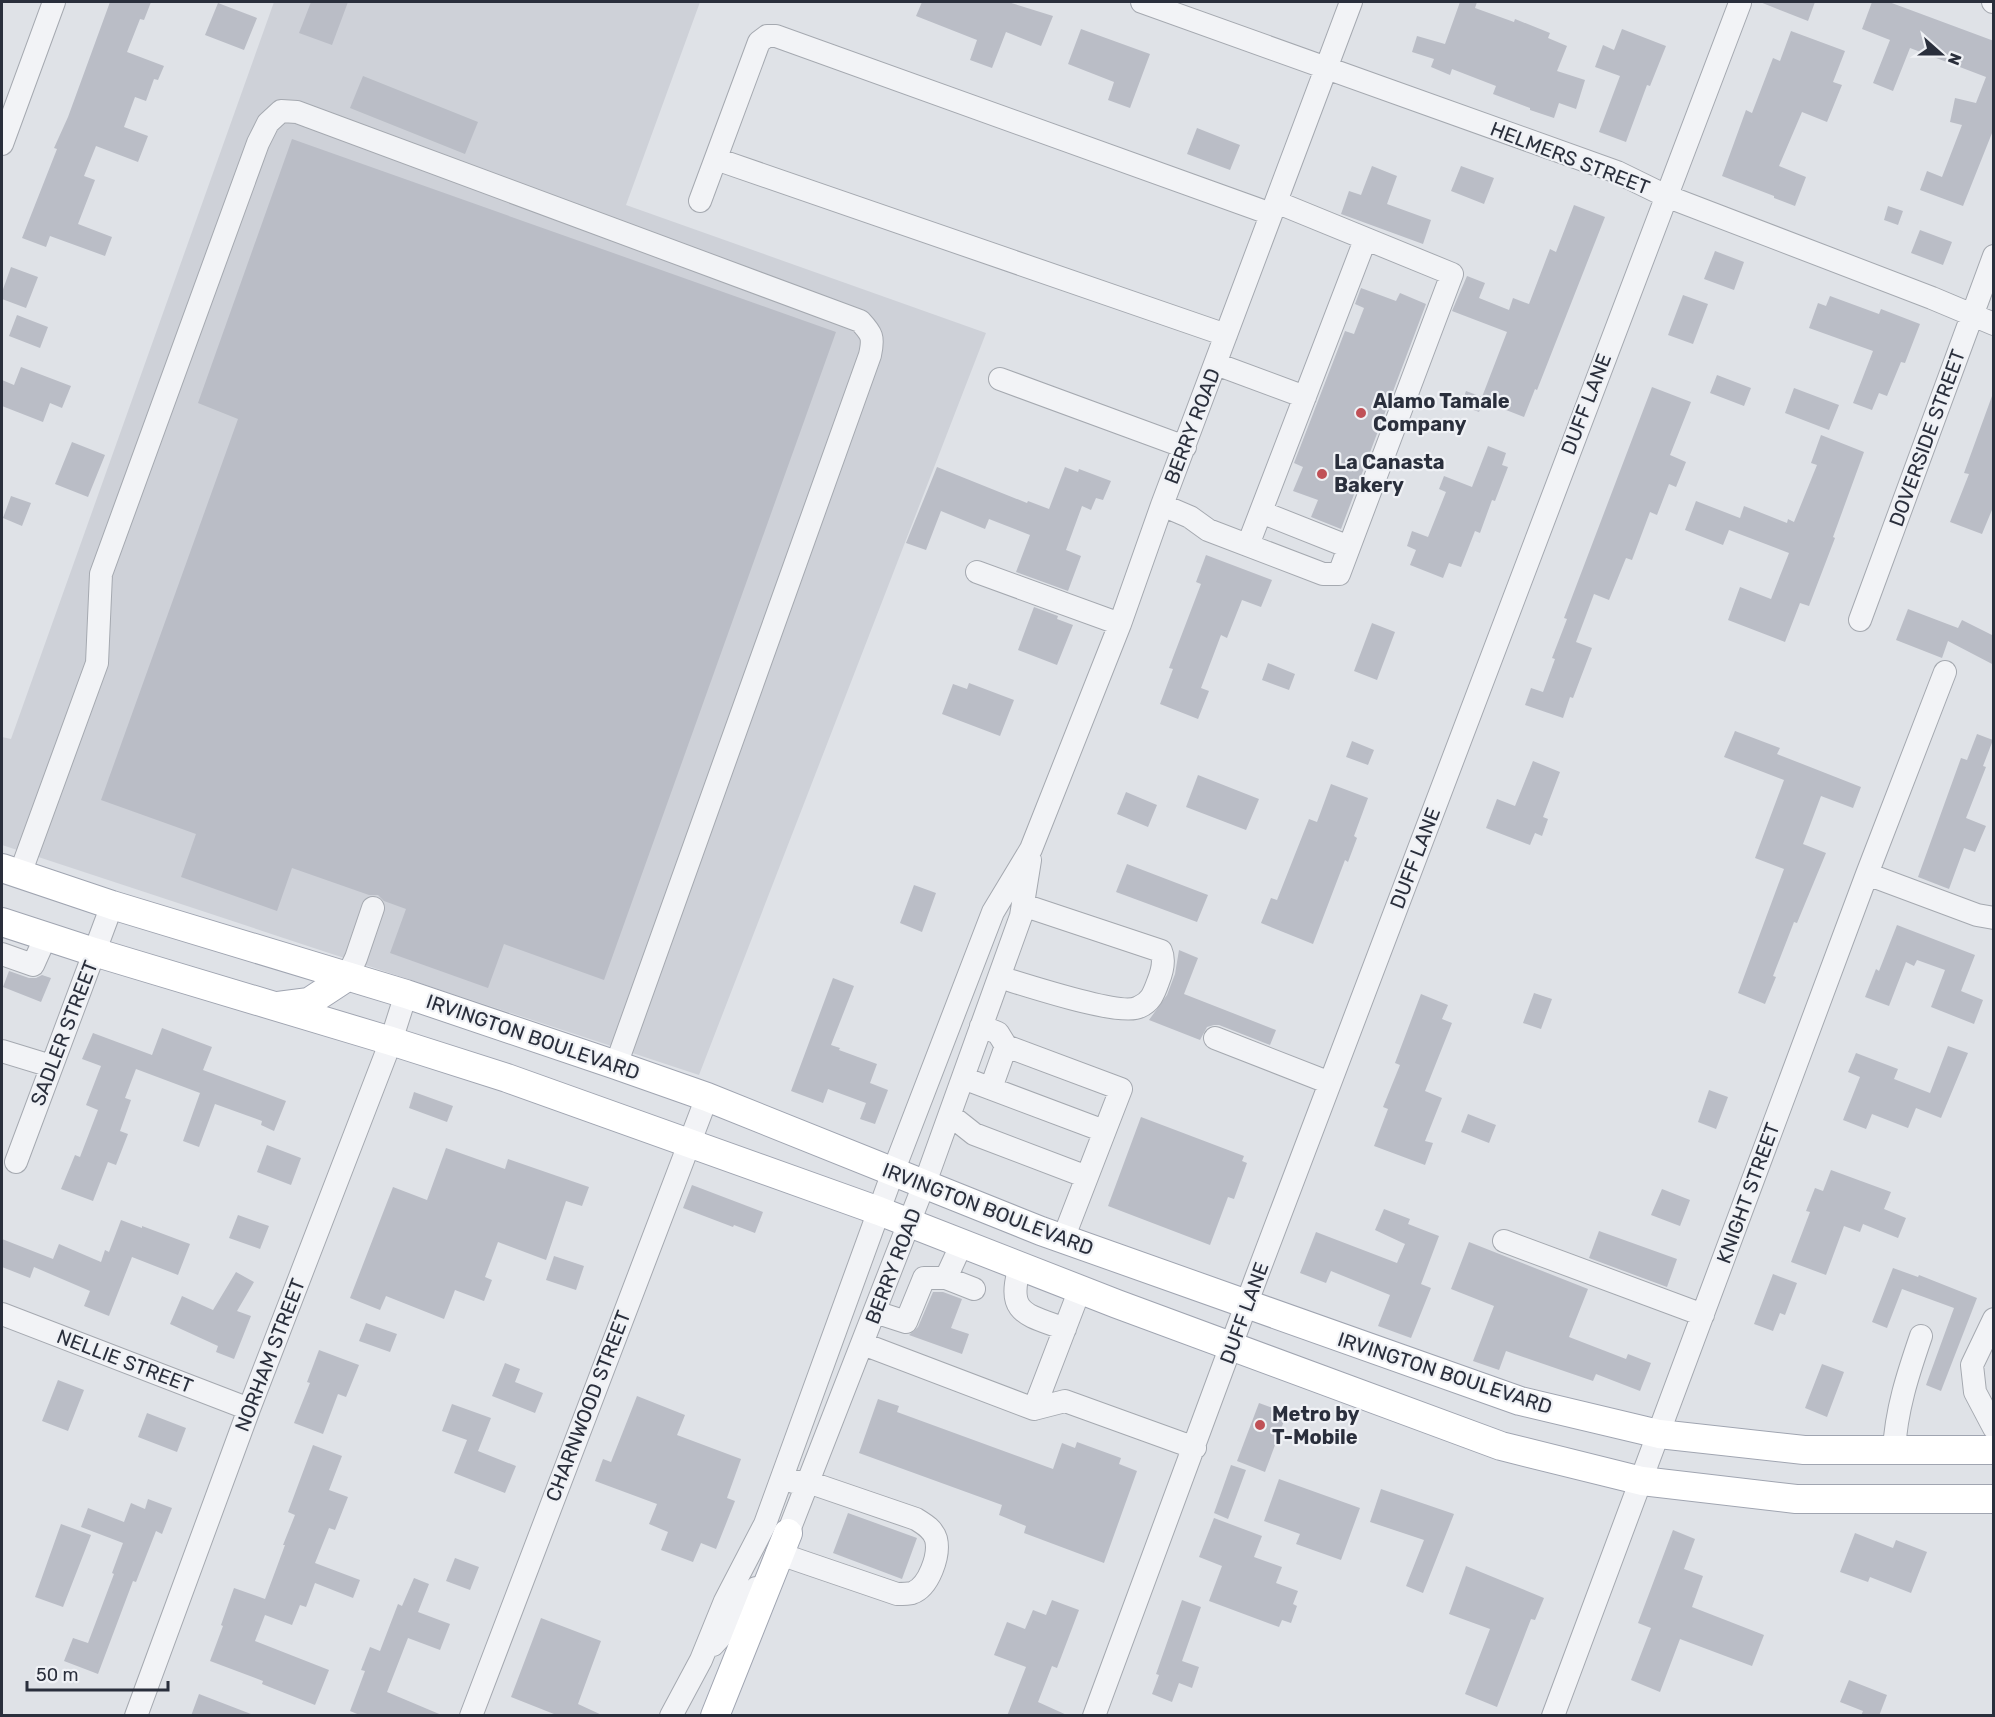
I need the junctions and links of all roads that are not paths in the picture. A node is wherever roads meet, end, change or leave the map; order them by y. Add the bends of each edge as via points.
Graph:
1 (54, 2) edge
2 (1142, 2) edge
3 (1351, 2) edge
4 (1740, 3) dead end
5 (1325, 67) junction
6 (2, 144) edge
7 (716, 159) junction
8 (1666, 196) junction
9 (700, 201) dead end
10 (1273, 208) junction
11 (1365, 240) junction
12 (1994, 256) edge
13 (1972, 316) junction
14 (1994, 324) edge
15 (1226, 335) junction
16 (1216, 364) junction
17 (1000, 379) dead end
18 (1305, 397) junction
19 (1185, 447) junction
20 (1162, 506) junction
21 (1261, 512) junction
22 (1248, 545) junction
23 (1349, 547) junction
24 (977, 572) dead end
25 (1860, 620) dead end
26 (1120, 624) junction
27 (1945, 672) dead end
28 (1031, 849) junction
29 (11, 871) edge
30 (1867, 874) junction
31 (1023, 904) junction
32 (112, 905) junction
33 (373, 908) dead end
34 (1994, 918) edge
35 (2, 922) edge
36 (46, 936) junction
37 (94, 952) junction
38 (2, 954) edge
39 (346, 977) junction
40 (999, 977) junction
41 (406, 994) junction
42 (272, 1006) junction
43 (981, 1026) junction
44 (1215, 1038) dead end
45 (391, 1041) junction
46 (1006, 1046) junction
47 (2, 1051) edge
48 (615, 1065) junction
49 (51, 1066) junction
50 (963, 1078) junction
51 (1330, 1083) junction
52 (991, 1088) junction
53 (707, 1097) junction
54 (950, 1115) junction
55 (1104, 1131) junction
56 (690, 1143) junction
57 (16, 1161) dead end
58 (893, 1172) junction
59 (1087, 1177) junction
60 (924, 1184) junction
61 (879, 1211) junction
62 (910, 1222) junction
63 (1063, 1239) junction
64 (1504, 1241) dead end
65 (962, 1243) junction
66 (1020, 1266) junction
67 (946, 1278) junction
68 (974, 1289) dead end
69 (1080, 1289) junction
70 (1246, 1305) junction
71 (875, 1312) junction
72 (2, 1314) edge
73 (1703, 1315) junction
74 (1994, 1319) edge
75 (1065, 1329) junction
76 (1921, 1335) dead end
77 (863, 1344) junction
78 (1231, 1347) junction
79 (1972, 1365) junction
80 (1994, 1373) edge
81 (249, 1409) junction
82 (1034, 1409) junction
83 (1994, 1428) edge
84 (1659, 1434) junction
85 (1195, 1448) junction
86 (1894, 1450) junction
87 (1994, 1450) edge
88 (781, 1481) junction
89 (1642, 1481) junction
90 (808, 1482) junction
91 (1994, 1499) edge
92 (782, 1546) junction
93 (701, 1660) junction
94 (136, 1716) edge
95 (471, 1716) edge
96 (671, 1716) edge
97 (715, 1716) edge
98 (1094, 1716) edge
99 (1554, 1716) edge

1 - 6 street
2 - 5 street, HELMERS STREET
3 - 5 street, BERRY ROAD
4 - 8 street, DUFF LANE
5 - 8 street, HELMERS STREET via 1617,172
5 - 10 street, BERRY ROAD
7 - 9 street
7 - 10 street via 759,42 776,36
7 - 15 street
8 - 13 street, HELMERS STREET
8 - 51 street, DUFF LANE
10 - 11 street
10 - 15 street, BERRY ROAD
11 - 18 street
11 - 23 street via 1452,274
12 - 13 street, DOVERSIDE STREET
13 - 14 street, HELMERS STREET
13 - 25 street, DOVERSIDE STREET
15 - 16 street, BERRY ROAD
16 - 18 street
16 - 19 street, BERRY ROAD
17 - 19 street
18 - 21 street
19 - 20 street, BERRY ROAD
20 - 22 street
20 - 26 street, BERRY ROAD
21 - 22 street
21 - 23 street
22 - 23 street via 1323,574 1339,574
24 - 26 street
26 - 28 street, BERRY ROAD
27 - 30 street, KNIGHT STREET
28 - 31 street, BERRY ROAD
28 - 58 street, BERRY ROAD via 993,912
29 - 32 main road, IRVINGTON BOULEVARD
29 - 48 street via 52,789 97,663 101,574 258,143 268,123 281,111 297,112 860,321 871,333 870,355
30 - 34 street
30 - 73 street, KNIGHT STREET
31 - 40 street, BERRY ROAD
31 - 40 street via 1161,951 1160,977 1152,999 1137,1009 1062,996
32 - 37 street, SADLER STREET
32 - 39 main road, IRVINGTON BOULEVARD
33 - 39 street
35 - 36 main road, IRVINGTON BOULEVARD
36 - 37 main road, IRVINGTON BOULEVARD
36 - 38 street via 33,965
37 - 42 main road, IRVINGTON BOULEVARD
37 - 49 street, SADLER STREET
39 - 41 main road, IRVINGTON BOULEVARD
39 - 42 main road via 309,1002
40 - 43 street, BERRY ROAD
41 - 45 street, NORHAM STREET
41 - 48 main road, IRVINGTON BOULEVARD
42 - 45 main road, IRVINGTON BOULEVARD
43 - 46 street via 998,1034
43 - 50 street, BERRY ROAD
44 - 51 street
45 - 56 main road, IRVINGTON BOULEVARD
45 - 81 street, NORHAM STREET
46 - 52 street
46 - 55 street via 1120,1089
47 - 49 street
48 - 53 main road, IRVINGTON BOULEVARD
49 - 57 street, SADLER STREET
50 - 52 street
50 - 54 street, BERRY ROAD
51 - 70 street, DUFF LANE
52 - 55 street
53 - 56 street, CHARNWOOD STREET
53 - 58 main road, IRVINGTON BOULEVARD
54 - 59 street via 974,1134
54 - 60 street, BERRY ROAD
55 - 59 street
56 - 61 main road, IRVINGTON BOULEVARD
56 - 95 street, CHARNWOOD STREET
58 - 60 main road, IRVINGTON BOULEVARD
58 - 61 street, BERRY ROAD
59 - 63 street
60 - 62 street, BERRY ROAD
60 - 63 main road, IRVINGTON BOULEVARD
61 - 62 main road, IRVINGTON BOULEVARD
61 - 88 street, BERRY ROAD
62 - 65 main road, IRVINGTON BOULEVARD
62 - 71 street, BERRY ROAD
63 - 70 main road, IRVINGTON BOULEVARD
64 - 73 street
65 - 66 main road, IRVINGTON BOULEVARD
65 - 67 street
66 - 69 main road, IRVINGTON BOULEVARD
66 - 75 street via 1014,1294 1017,1304 1024,1313
67 - 68 street
67 - 71 street via 924,1278 906,1322
69 - 75 street
69 - 78 main road, IRVINGTON BOULEVARD
70 - 78 street, DUFF LANE
70 - 84 main road, IRVINGTON BOULEVARD via 1520,1401
71 - 77 street, BERRY ROAD
72 - 81 street, NELLIE STREET
73 - 84 street, KNIGHT STREET
74 - 79 street
75 - 82 street
76 - 86 street via 1902,1394
77 - 82 street
77 - 90 street, BERRY ROAD
78 - 85 street, DUFF LANE
78 - 89 main road, IRVINGTON BOULEVARD via 1501,1446
79 - 80 street
79 - 83 street via 1974,1392
81 - 94 street, NORHAM STREET
82 - 85 street via 1065,1401
84 - 86 main road, IRVINGTON BOULEVARD via 1804,1450
84 - 89 street, KNIGHT STREET
85 - 98 street, DUFF LANE
86 - 87 main road, IRVINGTON BOULEVARD
88 - 90 street
88 - 93 street, BERRY ROAD
89 - 91 main road, IRVINGTON BOULEVARD via 1796,1499
89 - 99 street, KNIGHT STREET
90 - 92 street, BERRY ROAD
90 - 92 street via 927,1526 935,1537 937,1550 933,1566 925,1582 913,1593 897,1594
92 - 93 street, BERRY ROAD via 742,1613
92 - 97 main road
93 - 96 street, BERRY ROAD

